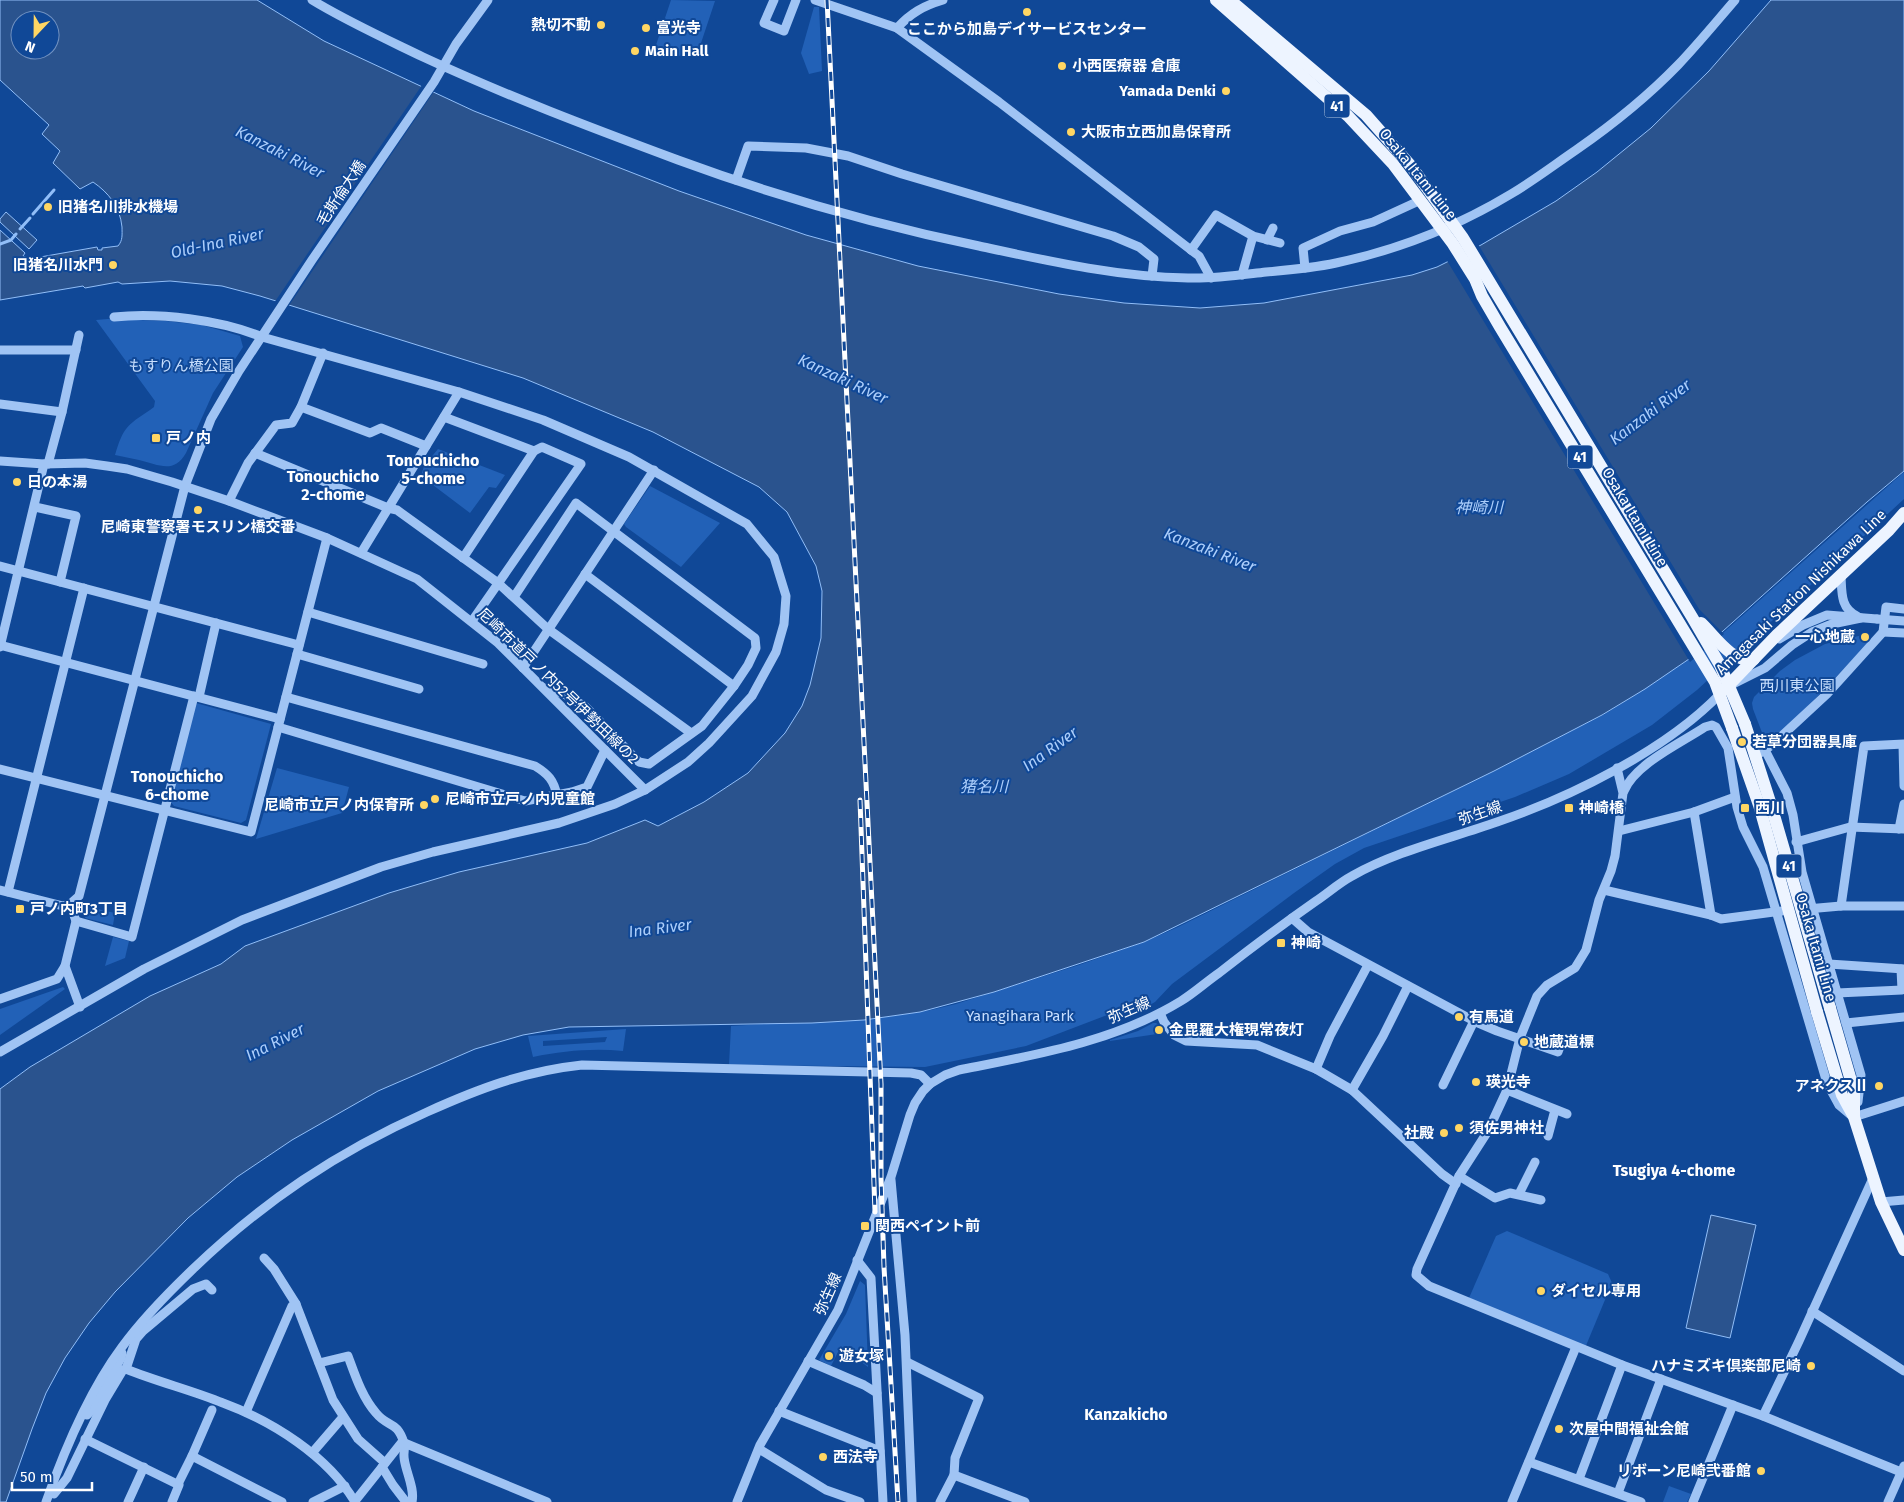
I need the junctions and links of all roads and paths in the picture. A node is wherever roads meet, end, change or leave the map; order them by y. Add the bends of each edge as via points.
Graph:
1 (312, 0) edge
2 (488, 0) edge
3 (774, 0) edge
4 (796, 0) edge
5 (815, 0) edge
6 (943, 0) edge
7 (1216, 0) edge
8 (1230, 0) edge
9 (1735, 0) edge
10 (835, 3) edge
11 (897, 28) junction
12 (441, 69) junction
13 (736, 180) junction
14 (1421, 200) junction
15 (1273, 228) dead end
16 (1449, 229) junction
17 (1253, 236) junction
18 (1267, 240) junction
19 (1280, 243) dead end
20 (1191, 250) junction
21 (1305, 268) junction
22 (1242, 275) junction
23 (1152, 276) junction
24 (1211, 278) junction
25 (114, 317) dead end
26 (264, 334) junction
27 (79, 335) dead end
28 (0, 350) edge
29 (76, 350) junction
30 (323, 354) junction
31 (459, 392) junction
32 (0, 404) edge
33 (301, 407) junction
34 (62, 412) junction
35 (444, 417) junction
36 (426, 446) junction
37 (534, 451) junction
38 (255, 453) junction
39 (0, 461) edge
40 (46, 464) junction
41 (654, 470) junction
42 (185, 486) junction
43 (229, 501) junction
44 (35, 507) junction
45 (388, 508) junction
46 (1904, 513) edge
47 (613, 531) junction
48 (327, 538) junction
49 (361, 553) junction
50 (463, 558) junction
51 (0, 566) edge
52 (19, 571) junction
53 (585, 574) junction
54 (1842, 576) junction
55 (60, 582) junction
56 (498, 582) junction
57 (84, 588) junction
58 (514, 597) junction
59 (154, 606) junction
60 (1904, 609) edge
61 (308, 612) junction
62 (1692, 617) junction
63 (1861, 618) junction
64 (472, 621) junction
65 (1904, 621) edge
66 (216, 623) junction
67 (548, 629) junction
68 (1883, 632) junction
69 (1904, 633) edge
70 (299, 644) junction
71 (0, 646) edge
72 (297, 654) junction
73 (1756, 656) junction
74 (66, 662) junction
75 (483, 664) dead end
76 (523, 668) junction
77 (135, 680) junction
78 (1722, 684) junction
79 (734, 686) junction
80 (543, 688) junction
81 (419, 689) dead end
82 (197, 696) junction
83 (286, 697) junction
84 (279, 723) junction
85 (691, 733) junction
86 (1903, 745) edge
87 (605, 750) junction
88 (1765, 750) junction
89 (1731, 762) junction
90 (1617, 768) junction
91 (0, 769) edge
92 (37, 778) junction
93 (1904, 786) edge
94 (645, 790) junction
95 (1623, 793) junction
96 (106, 796) junction
97 (557, 796) junction
98 (1735, 798) junction
99 (1904, 804) edge
100 (164, 811) junction
101 (1694, 812) junction
102 (1854, 827) junction
103 (1901, 829) edge
104 (1619, 831) junction
105 (1796, 842) junction
106 (1604, 890) junction
107 (4, 891) edge
108 (70, 904) junction
109 (1841, 906) junction
110 (1904, 906) edge
111 (1813, 908) junction
112 (1776, 912) junction
113 (1711, 915) junction
114 (1292, 918) junction
115 (76, 922) junction
116 (1829, 964) junction
117 (1368, 965) junction
118 (65, 966) junction
119 (1902, 969) edge
120 (1408, 986) junction
121 (1837, 993) junction
122 (0, 999) edge
123 (80, 1007) junction
124 (1824, 1010) junction
125 (1160, 1013) junction
126 (1904, 1017) edge
127 (1474, 1021) junction
128 (1846, 1023) junction
129 (1520, 1038) junction
130 (1562, 1041) dead end
131 (0, 1052) edge
132 (1316, 1069) junction
133 (930, 1084) junction
134 (1443, 1085) dead end
135 (1352, 1090) junction
136 (1507, 1090) junction
137 (1904, 1101) edge
138 (1555, 1110) junction
139 (1567, 1114) dead end
140 (1854, 1117) junction
141 (1548, 1136) dead end
142 (1535, 1162) dead end
143 (891, 1177) junction
144 (1873, 1178) junction
145 (1458, 1180) junction
146 (1519, 1194) junction
147 (1541, 1200) dead end
148 (1904, 1200) edge
149 (1881, 1202) junction
150 (1904, 1250) edge
151 (264, 1258) dead end
152 (857, 1260) junction
153 (212, 1290) dead end
154 (296, 1304) junction
155 (1812, 1312) junction
156 (138, 1332) junction
157 (1576, 1347) junction
158 (808, 1361) junction
159 (906, 1362) junction
160 (319, 1364) junction
161 (1622, 1365) junction
162 (126, 1369) junction
163 (1904, 1371) edge
164 (1661, 1379) junction
165 (877, 1393) junction
166 (1733, 1405) junction
167 (212, 1410) dead end
168 (779, 1411) junction
169 (246, 1412) junction
170 (85, 1414) junction
171 (1763, 1416) junction
172 (343, 1417) junction
173 (86, 1439) junction
174 (405, 1443) junction
175 (759, 1449) junction
176 (880, 1451) junction
177 (312, 1453) junction
178 (192, 1456) junction
179 (1529, 1462) junction
180 (384, 1465) junction
181 (144, 1467) junction
182 (1903, 1468) edge
183 (954, 1475) junction
184 (1579, 1480) junction
185 (178, 1484) junction
186 (345, 1486) junction
187 (1618, 1493) junction
188 (52, 1496) edge
189 (46, 1502) edge
190 (128, 1502) edge
191 (172, 1502) edge
192 (282, 1502) edge
193 (313, 1502) edge
194 (355, 1502) edge
195 (406, 1502) edge
196 (412, 1502) edge
197 (547, 1502) edge
198 (737, 1502) edge
199 (860, 1502) edge
200 (883, 1502) edge
201 (912, 1502) edge
202 (940, 1502) edge
203 (1025, 1502) edge
204 (1512, 1502) edge
205 (1641, 1502) edge
206 (1693, 1502) edge
207 (1888, 1502) edge

1 - 12 street
2 - 12 street, 毛斯倫大橋
3 - 4 street via 764,23 784,31
5 - 10 street
6 - 11 street via 910,14
7 - 14 main road, Osaka Itami Line / 41 via 1348,116
8 - 16 main road, Osaka Itami Line / 41 via 1366,115 1411,166
9 - 16 street via 1676,67 1602,132 1512,194
10 - 11 street
11 - 20 street
12 - 13 street
12 - 26 street, 毛斯倫大橋
13 - 23 street via 921,234 1081,267
13 - 23 street via 748,146 806,148 848,156 1113,236 1139,247 1154,259
14 - 16 main road, Osaka Itami Line / 41
14 - 21 street via 1302,248
15 - 18 street
16 - 21 street via 1337,263
16 - 62 main road, Osaka Itami Line / 41
16 - 78 main road, Osaka Itami Line / 41 via 1500,327
17 - 18 street
17 - 20 street via 1216,215
17 - 22 street
18 - 19 street
20 - 24 street via 1199,256
21 - 22 street
22 - 24 street
23 - 24 street
25 - 26 street via 157,315
26 - 30 street
26 - 42 street, 毛斯倫大橋 via 219,404
27 - 29 street
28 - 29 street
29 - 34 street
30 - 31 street
30 - 33 street
31 - 35 street
31 - 41 street via 543,420
32 - 34 street
33 - 36 street via 370,433 381,428
33 - 38 street via 292,423 276,426
34 - 40 street
35 - 36 street
35 - 37 street
36 - 45 street
37 - 50 street
37 - 56 street via 542,447 581,464
38 - 43 street
38 - 45 street
39 - 40 street, 尼崎市道戸ノ内52号伊勢田線の2
40 - 42 street, 尼崎市道戸ノ内52号伊勢田線の2 via 85,463 117,467
40 - 44 street
41 - 47 street
41 - 94 street via 746,524 774,557 786,596 784,624 776,652 752,696 688,762
42 - 43 street, 尼崎市道戸ノ内52号伊勢田線の2
42 - 59 street, 毛斯倫大橋
43 - 48 street, 尼崎市道戸ノ内52号伊勢田線の2
44 - 52 street
44 - 55 street via 76,516
45 - 49 street
45 - 50 street via 397,510
46 - 54 main road, Amagasaki Station Nishikawa Line
47 - 53 street
47 - 58 street via 576,503
47 - 79 street via 755,638 756,648
48 - 49 street, 尼崎市道戸ノ内52号伊勢田線の2
48 - 61 street
49 - 64 street, 尼崎市道戸ノ内52号伊勢田線の2 via 417,579
50 - 56 street
51 - 52 street
52 - 55 street
52 - 71 street
53 - 67 street
53 - 79 street
54 - 63 street via 1844,603 1850,612
54 - 73 main road, Amagasaki Station Nishikawa Line
55 - 57 street
56 - 58 street
56 - 64 street
57 - 59 street
57 - 74 street
58 - 67 street
59 - 66 street
59 - 77 street, 毛斯倫大橋
60 - 68 street via 1886,607
61 - 70 street
61 - 75 street
62 - 73 main road via 1740,659
62 - 78 main road, Osaka Itami Line / 41
63 - 65 street, bridge
63 - 73 street via 1827,615 1784,635
63 - 78 street, 弥生線 via 1812,632 1765,668
64 - 76 street, 尼崎市道戸ノ内52号伊勢田線の2
66 - 70 street
66 - 82 street
67 - 76 street
67 - 85 street
68 - 69 street
68 - 88 street via 1832,688
70 - 72 street
71 - 74 street
72 - 81 street
72 - 83 street
73 - 78 main road, Amagasaki Station Nishikawa Line
74 - 77 street
74 - 92 street
76 - 80 street, 尼崎市道戸ノ内52号伊勢田線の2
77 - 82 street
77 - 96 street, 毛斯倫大橋
78 - 90 street, 弥生線 via 1710,704 1666,738
78 - 124 main road, Osaka Itami Line / 41, bridge via 1732,728
78 - 124 main road, Osaka Itami Line / 41, bridge via 1745,724 1771,805
79 - 85 street via 702,726
80 - 85 street via 564,694 586,707 639,762 648,764 656,760
80 - 87 street, 尼崎市道戸ノ内52号伊勢田線の2
82 - 84 street
82 - 100 street
83 - 84 street
83 - 97 street via 535,766 555,784
84 - 97 street via 525,801
84 - 100 street via 251,832
86 - 93 street
86 - 102 street via 1864,746
87 - 94 street, 尼崎市道戸ノ内52号伊勢田線の2
87 - 97 street via 587,787
88 - 89 street
88 - 105 street via 1785,787 1792,809
89 - 95 street via 1728,748 1716,727 1710,725 1641,769
89 - 98 street
90 - 95 street
90 - 114 street, 弥生線 via 1549,803 1387,859 1351,876
91 - 92 street
92 - 96 street
92 - 107 street
94 - 123 street via 585,816 433,852 296,898 196,942
95 - 104 street
96 - 100 street
96 - 108 street, 毛斯倫大橋 via 81,892
98 - 101 street
98 - 112 street via 1743,827 1763,867
99 - 103 street
100 - 115 street via 132,937
101 - 104 street
101 - 113 street
102 - 103 street
102 - 105 street
102 - 109 street
104 - 106 street via 1613,865
105 - 111 street
106 - 113 street
106 - 129 street via 1586,950 1575,968 1547,985 1539,994
107 - 108 street via 63,906
108 - 115 street
109 - 110 street
109 - 111 street
111 - 112 street
111 - 116 street
112 - 113 street via 1721,919
112 - 140 street via 1831,1092 1839,1105
114 - 117 street via 1308,932
114 - 125 street, 弥生線
115 - 118 street
116 - 119 street
116 - 121 street
117 - 120 street
117 - 132 street
118 - 122 street via 57,979
118 - 123 street
119 - 121 street via 1902,990
120 - 127 street
120 - 135 street
121 - 128 street
123 - 131 street
124 - 140 main road, Osaka Itami Line / 41 via 1842,1095
125 - 132 street via 1174,1035 1186,1041 1257,1045
125 - 133 street, 弥生線 via 1076,1045 959,1070
126 - 128 street
127 - 129 street
127 - 134 street
128 - 140 street via 1861,1074
129 - 130 street via 1557,1055
129 - 136 street
132 - 135 street
133 - 143 street, 弥生線 via 910,1115
133 - 156 street via 911,1072 582,1066 553,1068 508,1079 457,1098 372,1138 290,1187 239,1227 172,1289
135 - 145 street via 1442,1174
136 - 138 street
136 - 145 street via 1488,1131
137 - 140 street
138 - 139 street
138 - 141 street
140 - 144 main road, Osaka Itami Line / 41
142 - 146 street
143 - 152 street, 弥生線
143 - 159 street
144 - 149 main road, Osaka Itami Line / 41
144 - 155 street
145 - 146 street via 1495,1198
145 - 157 street via 1416,1275 1429,1286
146 - 147 street
148 - 149 street
149 - 150 main road, Osaka Itami Line / 41
151 - 154 street
152 - 158 street, 弥生線 via 838,1310
152 - 165 street via 871,1278
153 - 156 street via 206,1284 193,1289
154 - 160 street
154 - 169 street via 292,1306
155 - 163 street
155 - 171 street
156 - 162 street
156 - 170 street via 123,1345 121,1358 92,1410
157 - 161 street
157 - 179 street
158 - 165 street
158 - 168 street, 弥生線
159 - 183 street via 979,1398 955,1458
159 - 201 street
160 - 172 street
160 - 174 street via 348,1356 356,1380 375,1412 400,1430
161 - 164 street
161 - 184 street
162 - 169 street
162 - 173 street via 105,1400
164 - 166 street
164 - 187 street
165 - 176 street
166 - 171 street
166 - 206 street
167 - 178 street
168 - 175 street, 弥生線
168 - 176 street
169 - 177 street
170 - 173 street
170 - 188 street
171 - 182 street
172 - 177 street
172 - 180 street via 358,1439
173 - 181 street
173 - 188 street via 67,1478
174 - 180 street via 402,1442
174 - 196 street via 403,1450 414,1494
174 - 197 street
175 - 198 street, 弥生線
175 - 199 street via 826,1490
176 - 200 street
177 - 186 street
178 - 185 street
178 - 192 street
179 - 184 street
179 - 204 street
180 - 194 street
180 - 195 street via 396,1491
181 - 185 street
181 - 190 street
182 - 207 street
183 - 202 street
183 - 203 street
184 - 187 street
185 - 191 street
186 - 193 street
186 - 194 street
187 - 205 street
188 - 189 street

